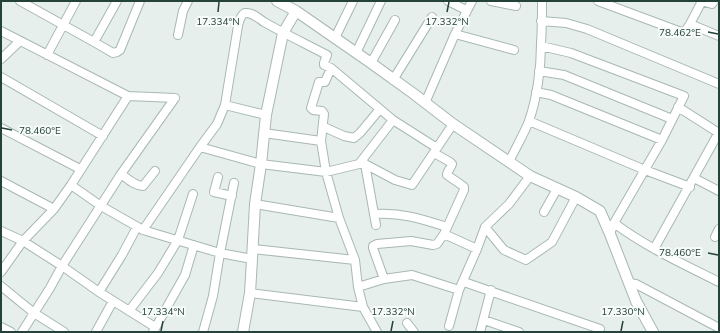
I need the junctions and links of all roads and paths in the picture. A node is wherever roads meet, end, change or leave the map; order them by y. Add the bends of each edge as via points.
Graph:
1 (20, 1) edge
2 (76, 1) edge
3 (117, 1) edge
4 (140, 1) edge
5 (188, 1) edge
6 (277, 1) edge
7 (353, 1) edge
8 (381, 1) edge
9 (448, 1) edge
10 (472, 1) edge
11 (491, 1) edge
12 (542, 1) edge
13 (598, 1) edge
14 (701, 1) edge
15 (714, 1) edge
16 (516, 6) dead end
17 (292, 7) edge
18 (466, 10) junction
19 (432, 17) dead end
20 (395, 20) dead end
21 (541, 21) junction
22 (690, 24) junction
23 (63, 25) junction
24 (1, 31) edge
25 (283, 33) junction
26 (455, 34) junction
27 (178, 35) dead end
28 (719, 36) edge
29 (335, 38) junction
30 (20, 41) junction
31 (94, 42) junction
32 (541, 46) junction
33 (514, 50) dead end
34 (356, 53) junction
35 (47, 55) junction
36 (2, 56) edge
37 (371, 63) junction
38 (330, 68) junction
39 (539, 71) junction
40 (1, 76) edge
41 (394, 80) junction
42 (719, 84) edge
43 (536, 92) junction
44 (128, 96) junction
45 (425, 103) junction
46 (225, 106) junction
47 (678, 107) junction
48 (380, 109) junction
49 (266, 115) junction
50 (672, 119) junction
51 (393, 120) junction
52 (529, 121) junction
53 (452, 124) junction
54 (324, 127) junction
55 (1, 128) edge
56 (719, 132) edge
57 (264, 133) junction
58 (103, 136) junction
59 (662, 140) junction
60 (322, 141) junction
61 (200, 147) junction
62 (435, 150) junction
63 (509, 162) junction
64 (261, 164) junction
65 (362, 164) junction
66 (80, 169) junction
67 (645, 170) junction
68 (155, 171) dead end
69 (326, 172) junction
70 (121, 174) junction
71 (530, 176) junction
72 (218, 177) dead end
73 (694, 178) junction
74 (1, 181) edge
75 (234, 183) dead end
76 (71, 185) junction
77 (690, 186) junction
78 (558, 189) junction
79 (719, 191) edge
80 (194, 194) dead end
81 (232, 196) junction
82 (576, 197) junction
83 (255, 204) junction
84 (102, 206) junction
85 (54, 209) junction
86 (544, 212) dead end
87 (374, 214) junction
88 (340, 218) junction
89 (614, 223) junction
90 (376, 225) dead end
91 (485, 227) junction
92 (140, 229) junction
93 (719, 229) edge
94 (445, 230) junction
95 (1, 231) edge
96 (610, 234) junction
97 (715, 237) dead end
98 (178, 240) junction
99 (23, 241) junction
100 (194, 245) junction
101 (478, 249) junction
102 (654, 249) junction
103 (220, 253) junction
104 (252, 254) junction
105 (355, 260) junction
106 (62, 266) junction
107 (1, 272) edge
108 (384, 279) junction
109 (464, 282) junction
110 (719, 282) edge
111 (629, 283) junction
112 (1, 286) edge
113 (358, 287) junction
114 (459, 290) junction
115 (491, 290) junction
116 (99, 292) junction
117 (250, 293) junction
118 (113, 301) junction
119 (363, 308) junction
120 (129, 311) junction
121 (34, 313) junction
122 (484, 320) junction
123 (407, 323) dead end
124 (449, 326) dead end
125 (1, 327) edge
126 (719, 328) edge
127 (154, 329) edge
128 (600, 329) dead end
129 (11, 332) edge
130 (22, 332) edge
131 (64, 332) edge
132 (96, 332) edge
133 (203, 332) edge
134 (243, 332) edge
135 (377, 332) edge
136 (414, 332) edge
137 (480, 332) edge
138 (519, 332) edge
139 (653, 332) edge

1 - 23 street
2 - 23 street
3 - 31 street
4 - 31 street via 120,50 112,53
5 - 27 street
6 - 17 street
7 - 29 street
8 - 34 street
9 - 18 street
10 - 18 street
11 - 16 street
12 - 21 street
13 - 22 street via 684,33
14 - 15 street via 712,4
14 - 22 street
17 - 25 street
17 - 29 street
18 - 26 street
19 - 41 street
20 - 37 street
21 - 32 street
21 - 42 street via 566,23 587,29
22 - 28 street
23 - 31 street
23 - 35 street
24 - 30 street
25 - 38 street via 327,55 324,65
25 - 46 street via 250,13 242,14
25 - 49 street
26 - 33 street
26 - 45 street
29 - 34 street
30 - 35 street
30 - 36 street
32 - 39 street
32 - 47 street via 571,53 684,96
34 - 37 street
35 - 44 street
37 - 41 street
38 - 48 street
38 - 54 street via 324,82 319,82 312,108 324,112
39 - 43 street
39 - 50 street via 564,75
40 - 58 street
41 - 45 street
43 - 52 street
43 - 59 street via 551,95
44 - 58 street
44 - 70 street via 175,98
45 - 53 street
46 - 49 street
46 - 61 street via 217,124
47 - 50 street
47 - 56 street
48 - 51 street
48 - 54 street via 354,138
49 - 57 street
50 - 59 street
51 - 62 street
51 - 65 street
52 - 63 street
52 - 67 street
53 - 62 street
53 - 63 street
54 - 60 street
55 - 66 street
56 - 73 street
57 - 60 street
57 - 64 street
58 - 66 street
59 - 67 street
60 - 69 street
61 - 64 street
61 - 92 street
62 - 65 street via 412,184 395,180
62 - 94 street via 452,164 447,174 464,187
63 - 71 street
64 - 69 street
64 - 83 street
65 - 69 street
65 - 87 street
66 - 76 street
67 - 77 street
67 - 89 street
68 - 70 street via 142,187
69 - 88 street
70 - 84 street
71 - 78 street
71 - 91 street via 509,204
72 - 81 street via 214,192
73 - 77 street
73 - 79 street
74 - 85 street
75 - 81 street
76 - 84 street
76 - 85 street
77 - 102 street
78 - 82 street
78 - 86 street
80 - 98 street
81 - 103 street
82 - 91 street via 552,242 526,260 504,250
82 - 96 street via 600,211
83 - 88 street
83 - 104 street
84 - 92 street
84 - 106 street
85 - 99 street
87 - 90 street
87 - 94 street via 388,213 416,218
88 - 105 street
89 - 96 street
89 - 102 street
91 - 101 street
92 - 98 street
92 - 116 street
93 - 97 street
94 - 101 street
94 - 108 street via 437,244 433,245 411,241 374,245
95 - 99 street
96 - 111 street
98 - 100 street
98 - 120 street via 158,273
99 - 106 street
99 - 107 street
100 - 103 street
100 - 127 street via 185,275
101 - 109 street
102 - 110 street
103 - 104 street
103 - 133 street via 213,296
104 - 105 street
104 - 117 street
105 - 113 street
106 - 116 street
106 - 121 street
108 - 113 street
108 - 114 street via 412,275
109 - 114 street
109 - 115 street
111 - 126 street via 636,284
111 - 139 street
112 - 121 street
113 - 119 street
114 - 124 street
115 - 122 street
115 - 128 street
116 - 118 street
117 - 119 street
117 - 134 street
118 - 120 street
118 - 132 street
119 - 135 street
120 - 127 street
121 - 130 street
121 - 131 street
122 - 137 street
122 - 138 street
123 - 136 street
125 - 129 street

